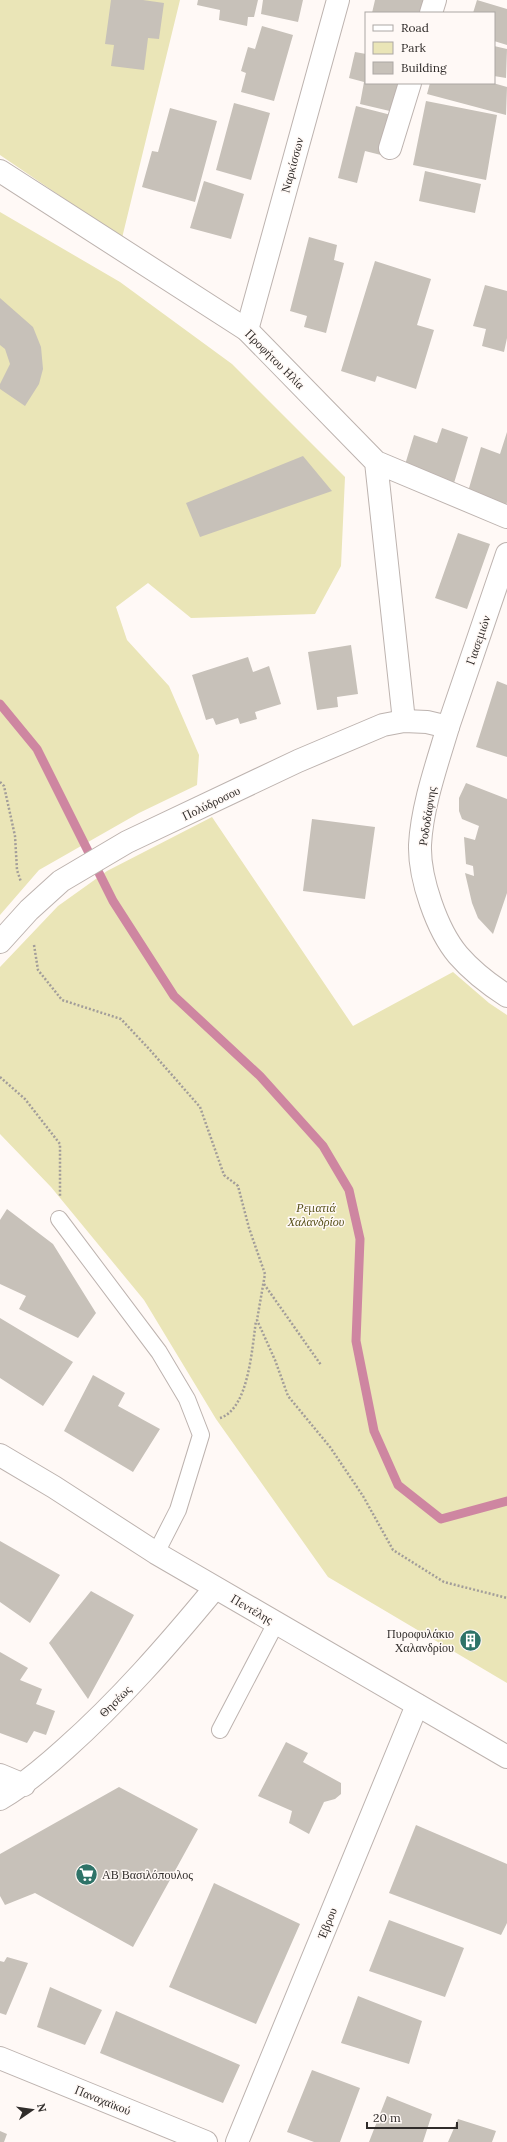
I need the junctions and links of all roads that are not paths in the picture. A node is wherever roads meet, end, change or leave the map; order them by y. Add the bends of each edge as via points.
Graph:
1 (338, 0) edge
2 (435, 0) edge
3 (431, 12) edge
4 (410, 84) edge
5 (390, 148) dead end
6 (0, 171) edge
7 (247, 330) junction
8 (376, 462) junction
9 (507, 517) edge
10 (507, 554) edge
11 (404, 721) junction
12 (448, 727) junction
13 (0, 942) edge
14 (507, 996) edge
15 (58, 1218) road end
16 (0, 1455) edge
17 (156, 1553) junction
18 (215, 1588) junction
19 (276, 1623) junction
20 (417, 1705) junction
21 (220, 1730) dead end
22 (507, 1757) edge
23 (0, 1775) edge
24 (24, 1785) junction
25 (0, 1799) edge
26 (0, 2058) edge
27 (206, 2142) edge
28 (237, 2142) edge

1 - 7 street, Ναρκίσσων
2 - 3 street
4 - 5 street
6 - 7 street, Προφήτου Ηλία
7 - 8 street, Προφήτου Ηλία
8 - 9 street, Προφήτου Ηλία
8 - 11 street
10 - 12 street, Γιασεμιών
11 - 12 street, Πολύδροσου via 427,722
11 - 13 street, Πολύδροσου via 383,724 358,734 127,842 61,881 29,910
12 - 14 street, Ροδοδάφνης via 420,845 423,875 434,914 458,955
15 - 17 lane via 159,1352 188,1399 201,1434 178,1510
16 - 17 street, Πεντέλης
17 - 18 street, Πεντέλης
18 - 19 street, Πεντέλης
18 - 24 street, Θησέως via 163,1651 112,1705
19 - 20 street, Πεντέλης
19 - 21 lane
20 - 22 street, Πεντέλης
20 - 28 street, Έβρου
23 - 24 street
24 - 25 street, Θησέως
26 - 27 street, Παναχαϊκού

